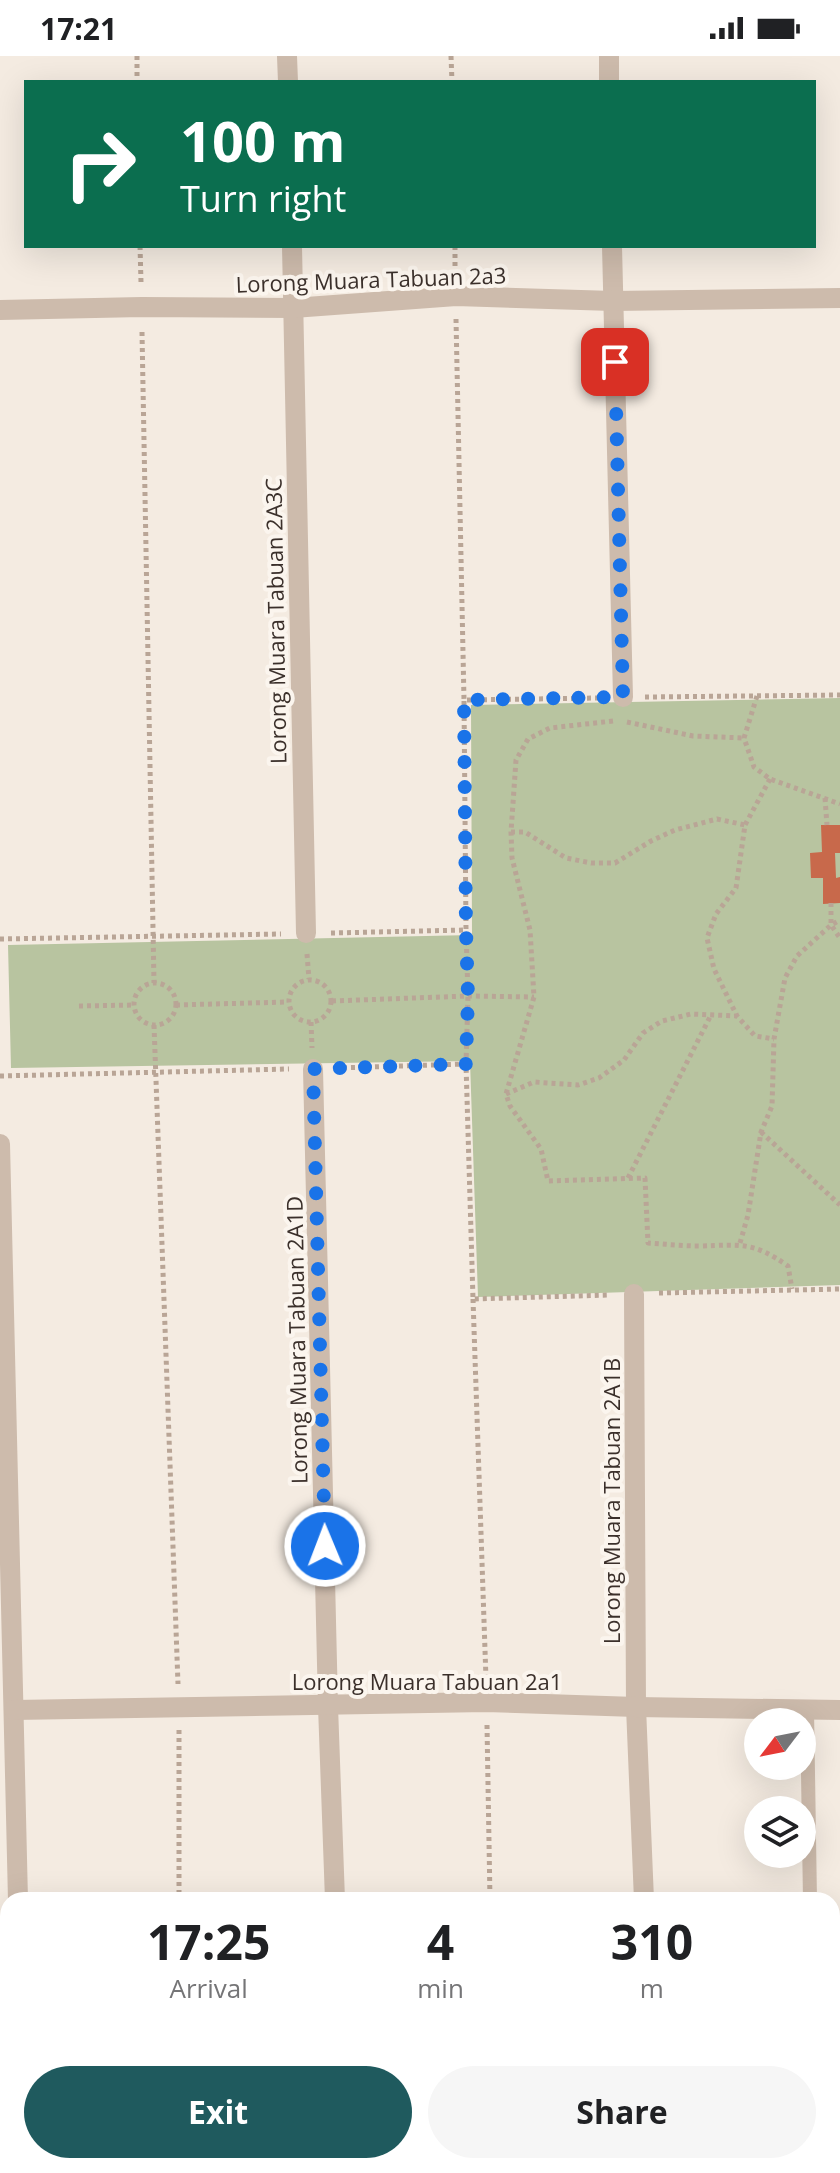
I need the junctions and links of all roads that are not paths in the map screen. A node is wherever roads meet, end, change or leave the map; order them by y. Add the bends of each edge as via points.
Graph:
1 (287, 56) edge
2 (609, 56) edge
3 (288, 80) edge
4 (609, 80) edge
5 (292, 248) edge
6 (612, 248) edge
7 (840, 298) edge
8 (613, 301) junction
9 (293, 308) junction
10 (0, 310) edge
11 (623, 697) road end
12 (306, 933) road end
13 (313, 1069) road end
14 (0, 1144) edge
15 (634, 1294) road end
16 (328, 1706) junction
17 (636, 1707) junction
18 (744, 1708) edge
19 (816, 1709) edge
20 (14, 1710) junction
21 (840, 1710) edge
22 (808, 1780) edge
23 (18, 1892) edge
24 (335, 1892) edge
25 (644, 1892) edge
26 (810, 1892) edge

1 - 3 street
2 - 4 street
5 - 9 street, Lorong Muara Tabuan 2A3C
6 - 8 street
7 - 8 street, Lorong Muara Tabuan 2a3
8 - 9 street, Lorong Muara Tabuan 2a3 via 456,296
8 - 11 street
9 - 10 street, Lorong Muara Tabuan 2a3
9 - 12 street, Lorong Muara Tabuan 2A3C
13 - 16 street, Lorong Muara Tabuan 2A1D
14 - 20 street
15 - 17 street, Lorong Muara Tabuan 2A1B
16 - 17 street, Lorong Muara Tabuan 2a1 via 486,1702
16 - 20 street, Lorong Muara Tabuan 2a1
16 - 24 street, Lorong Muara Tabuan 2A1D
17 - 18 street, Lorong Muara Tabuan 2a1
17 - 25 street, Lorong Muara Tabuan 2A1B
19 - 21 street, Lorong Muara Tabuan 2a1
20 - 23 street
22 - 26 lane

